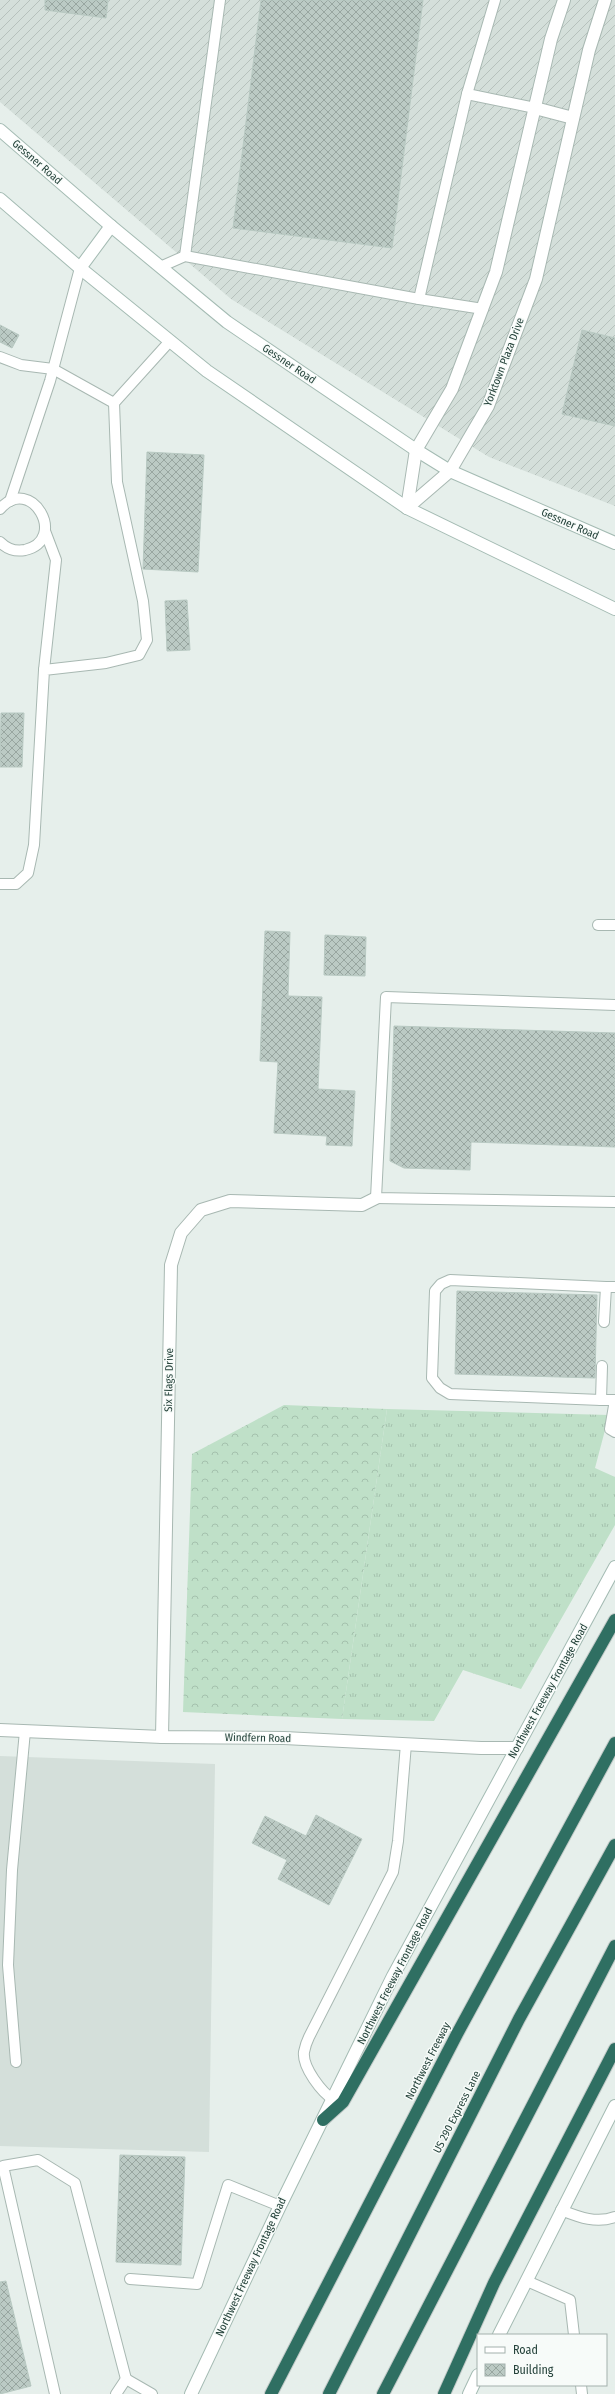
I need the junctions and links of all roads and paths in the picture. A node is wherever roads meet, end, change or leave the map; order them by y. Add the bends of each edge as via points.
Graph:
1 (220, 0) edge
2 (495, 0) edge
3 (564, 0) edge
4 (605, 0) edge
5 (467, 94) junction
6 (535, 108) junction
7 (573, 118) junction
8 (0, 130) edge
9 (0, 199) edge
10 (111, 226) junction
11 (185, 256) junction
12 (160, 267) junction
13 (80, 268) junction
14 (420, 300) junction
15 (482, 309) junction
16 (170, 341) junction
17 (0, 357) edge
18 (53, 369) junction
19 (114, 403) junction
20 (416, 450) junction
21 (450, 471) junction
22 (10, 501) junction
23 (407, 508) junction
24 (0, 509) edge
25 (44, 531) junction
26 (0, 542) edge
27 (615, 543) edge
28 (615, 609) edge
29 (44, 670) junction
30 (0, 884) edge
31 (598, 925) dead end
32 (615, 926) edge
33 (615, 1005) edge
34 (376, 1198) junction
35 (615, 1202) edge
36 (610, 1287) edge
37 (604, 1322) dead end
38 (602, 1366) dead end
39 (601, 1400) junction
40 (615, 1432) edge
41 (615, 1567) edge
42 (615, 1620) edge
43 (0, 1730) edge
44 (25, 1731) junction
45 (162, 1737) junction
46 (615, 1743) edge
47 (406, 1744) junction
48 (517, 1748) junction
49 (615, 1845) edge
50 (615, 1946) edge
51 (615, 2049) edge
52 (16, 2062) dead end
53 (334, 2100) junction
54 (615, 2106) edge
55 (323, 2120) junction
56 (280, 2206) junction
57 (561, 2210) junction
58 (615, 2217) edge
59 (130, 2279) dead end
60 (527, 2281) junction
61 (500, 2334) edge
62 (574, 2334) edge
63 (477, 2377) edge
64 (126, 2379) junction
65 (55, 2394) edge
66 (116, 2394) edge
67 (152, 2394) edge
68 (191, 2394) edge
69 (271, 2394) edge
70 (329, 2394) edge
71 (383, 2394) edge
72 (444, 2394) edge
73 (468, 2394) edge

1 - 11 lane
2 - 5 lane
3 - 6 main road via 551,39
4 - 7 main road, Yorktown Plaza Drive via 589,50
5 - 6 lane
5 - 14 lane
6 - 7 main road
6 - 15 main road via 496,272
7 - 21 main road, Yorktown Plaza Drive via 536,280 488,406
8 - 10 main road, Gessner Road
9 - 13 main road
10 - 12 main road, Gessner Road
10 - 13 main road
11 - 12 lane
11 - 14 lane
12 - 20 main road, Gessner Road via 227,322
13 - 16 main road
13 - 18 lane
14 - 15 lane
15 - 20 main road via 452,389
16 - 19 lane via 148,362
16 - 23 main road via 207,371
17 - 18 lane via 21,365
18 - 19 lane
18 - 22 lane
19 - 29 lane via 117,482 143,601 147,640 139,655 106,663
20 - 21 main road, Gessner Road
20 - 23 main road
21 - 23 main road, Yorktown Plaza Drive
21 - 27 main road, Gessner Road
22 - 24 lane
22 - 25 lane via 28,500 36,505 45,522
23 - 28 main road
25 - 26 lane via 42,539 30,549 14,550
25 - 29 lane via 56,560
29 - 30 lane via 34,845 28,873 16,884
31 - 32 lane
33 - 34 lane via 386,997
34 - 35 lane
34 - 45 main road, Six Flags Drive via 362,1205 230,1201 201,1210 181,1233 171,1265
36 - 37 lane
36 - 39 lane via 450,1280 434,1291 432,1378 440,1388 450,1394
38 - 39 lane
39 - 40 lane via 615,1400 610,1429
41 - 48 main road, Northwest Freeway Frontage Road
42 - 55 highway via 343,2102
43 - 44 main road, Windfern Road
44 - 45 main road, Windfern Road
44 - 52 lane via 12,1870 8,1964
45 - 47 main road, Windfern Road via 284,1738
46 - 69 highway, Northwest Freeway via 457,2034
47 - 48 main road, Windfern Road
47 - 53 lane via 398,1841 392,1872 309,2036 304,2054 309,2070 318,2085 324,2094
48 - 53 main road, Northwest Freeway Frontage Road via 393,1976
49 - 70 highway, US 290 Express Lane via 519,2019
50 - 71 highway
51 - 72 highway via 494,2283
53 - 55 main road, Northwest Freeway Frontage Road
54 - 57 main road
55 - 56 main road, Northwest Freeway Frontage Road
56 - 59 lane via 228,2186 197,2284
56 - 68 main road, Northwest Freeway Frontage Road
57 - 58 lane via 586,2220 606,2220
57 - 60 main road
60 - 61 main road
60 - 62 lane via 570,2300
63 - 73 main road
64 - 65 lane via 75,2183 38,2160 3,2166
64 - 66 lane
64 - 67 lane

